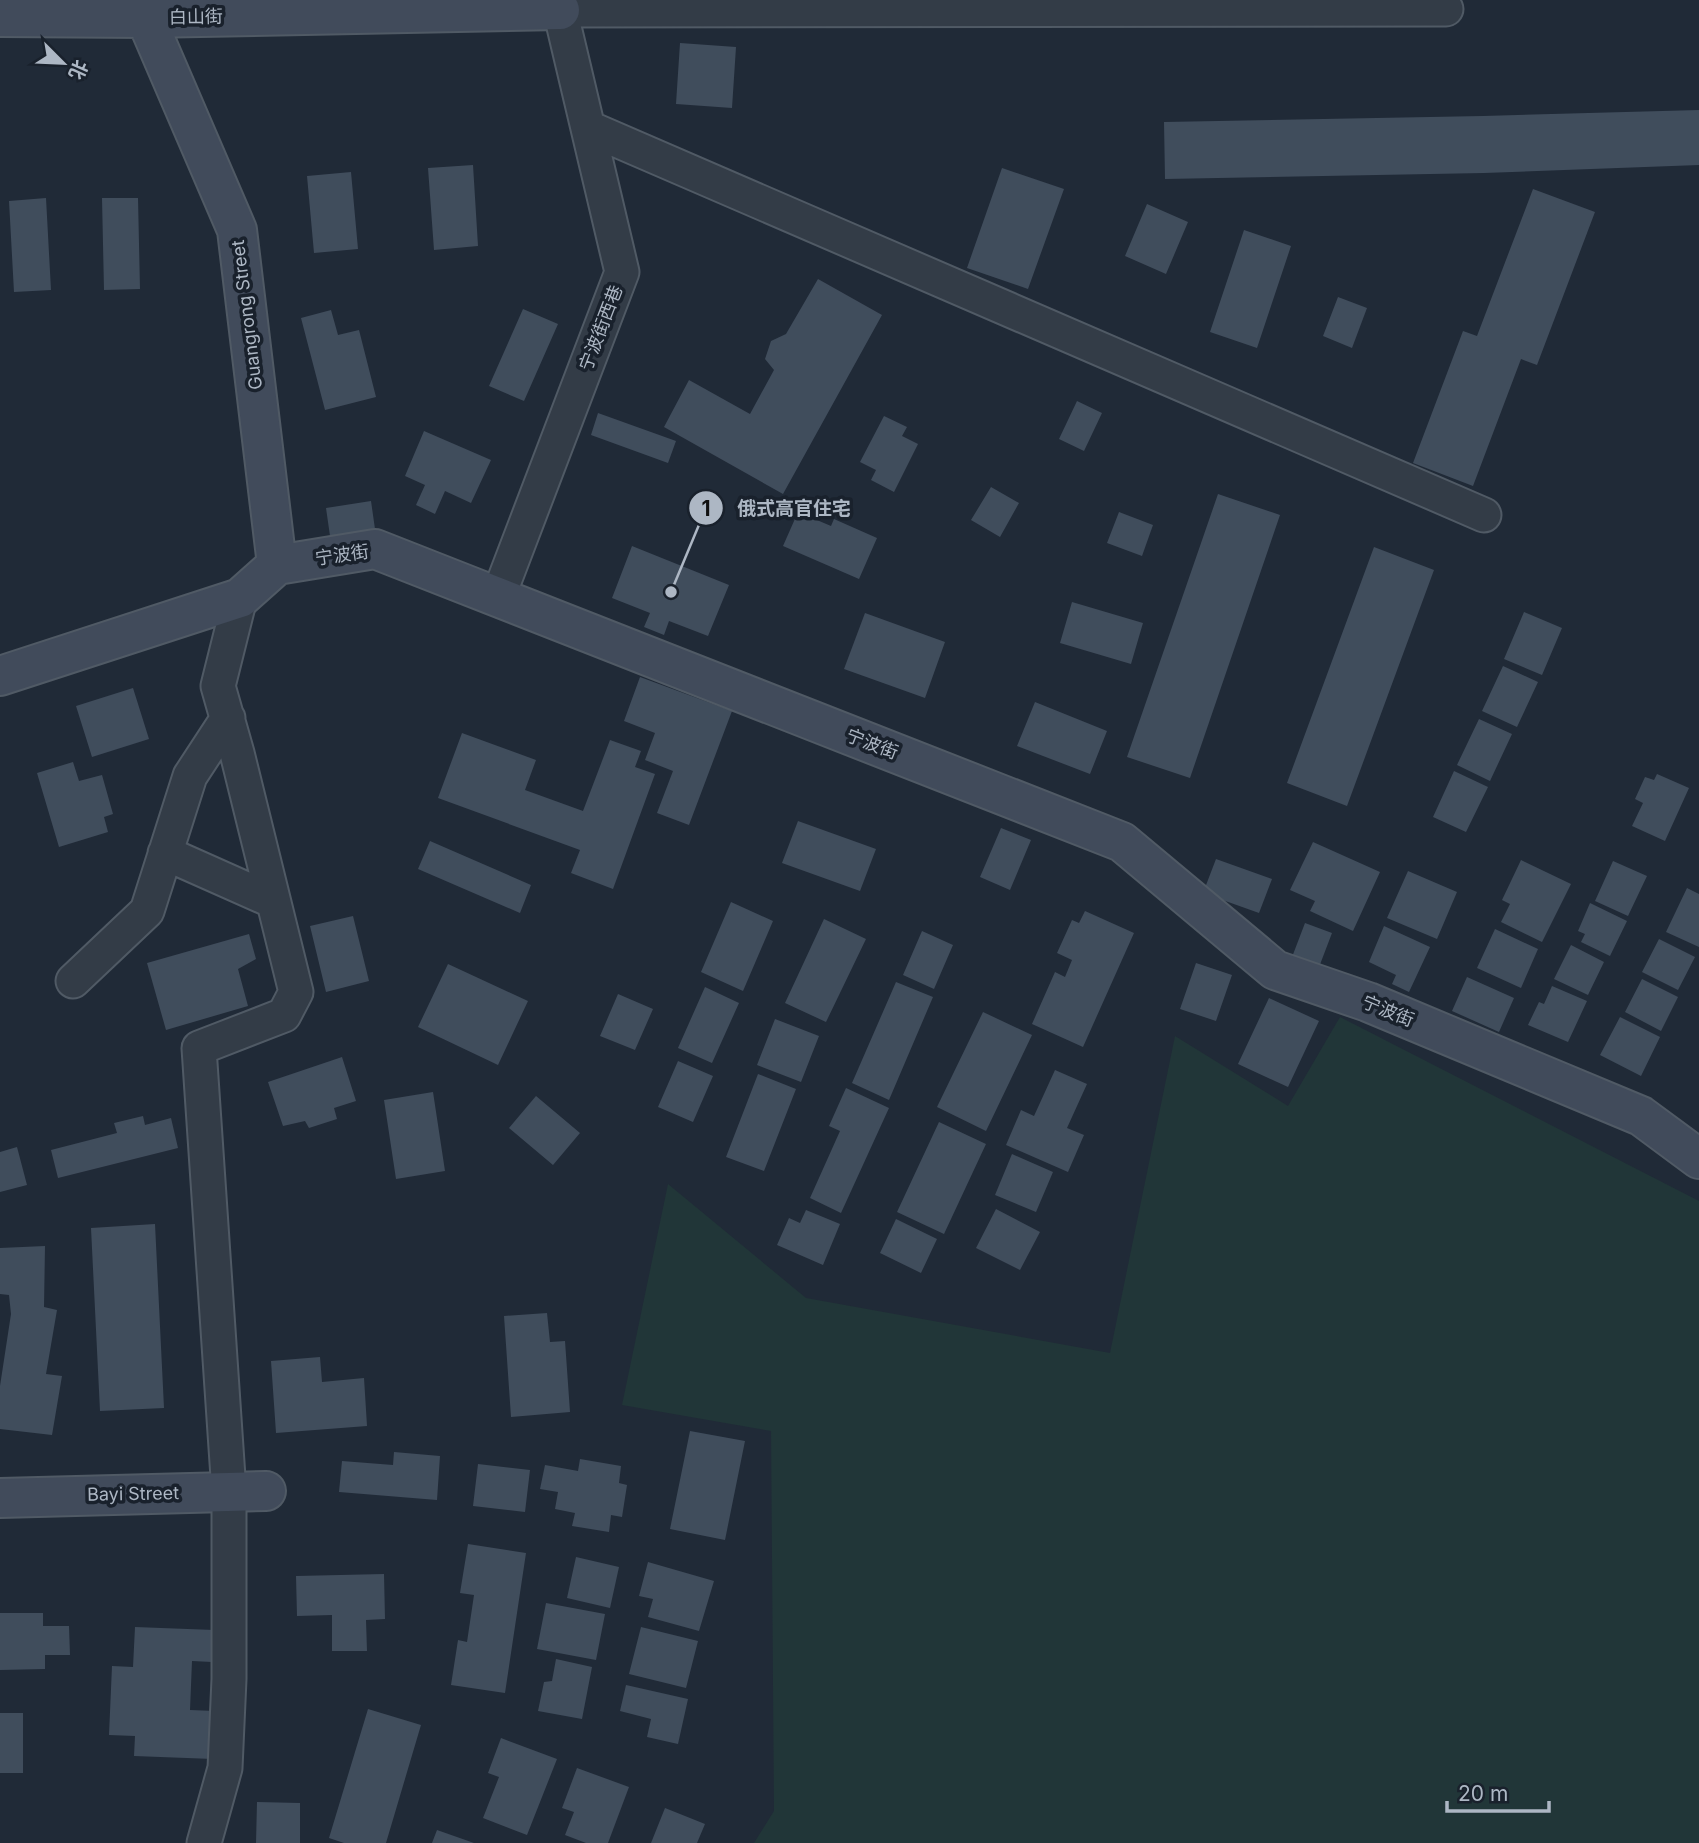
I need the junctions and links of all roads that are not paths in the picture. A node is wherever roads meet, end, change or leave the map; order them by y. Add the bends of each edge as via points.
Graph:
1 (560, 5) edge
2 (311, 8) edge
3 (142, 9) edge
4 (1446, 9) dead end
5 (0, 17) edge
6 (589, 128) junction
7 (1484, 515) dead end
8 (277, 565) junction
9 (498, 597) junction
10 (240, 598) junction
11 (0, 677) edge
12 (228, 718) junction
13 (165, 853) junction
14 (273, 901) junction
15 (73, 981) dead end
16 (1699, 1159) edge
17 (247, 1492) junction
18 (0, 1498) edge
19 (204, 1843) edge

1 - 2 street, 白山街
1 - 4 street
1 - 6 street, 宁波街西巷
2 - 3 street, 白山街
3 - 5 street, 白山街
3 - 8 street, Guangrong Street via 237,230
6 - 7 street
6 - 9 street, 宁波街西巷 via 622,272
8 - 9 street, 宁波街 via 376,549
8 - 10 street
9 - 16 street, 宁波街 via 1122,842 1275,970 1368,1002 1641,1116
10 - 11 street
10 - 12 street via 218,686
12 - 13 street via 190,776
12 - 14 street
13 - 14 street
13 - 15 street via 146,911
14 - 17 street via 296,992 284,1015 199,1048
17 - 18 street, Bayi Street
17 - 19 street via 225,1768

